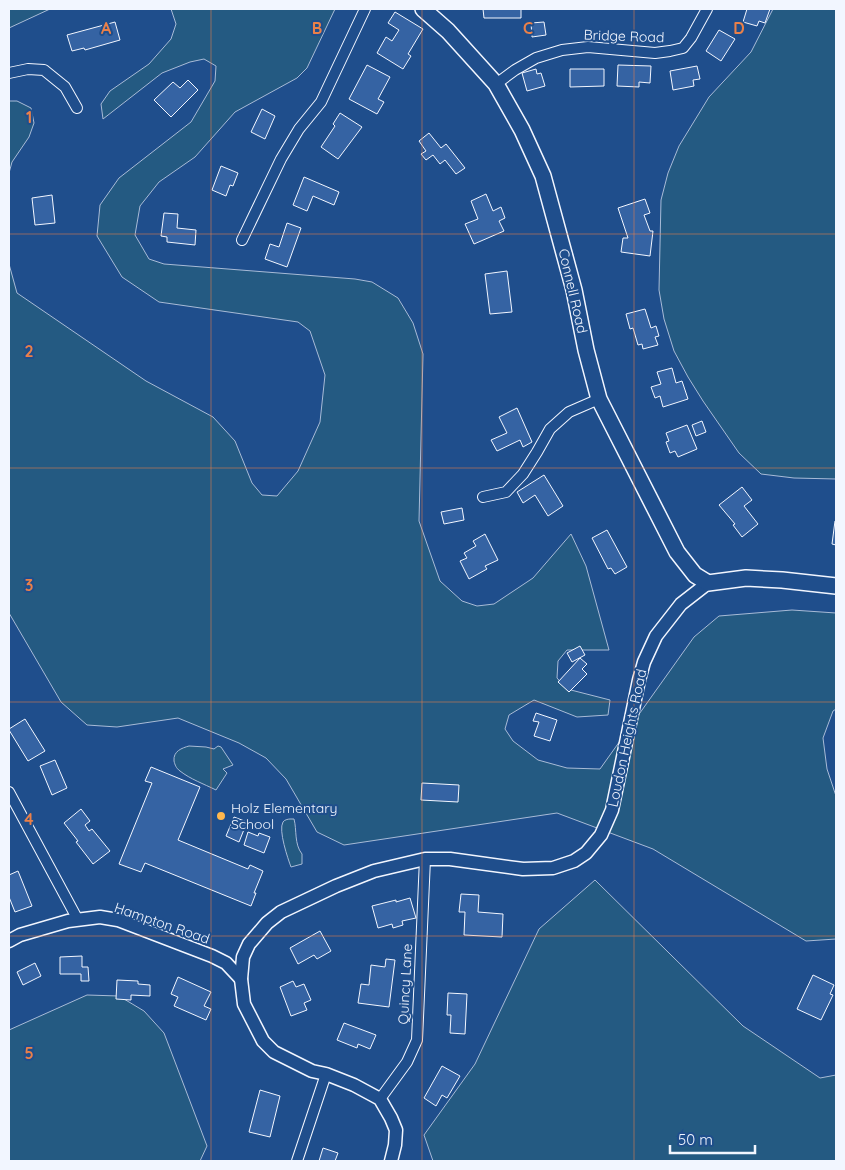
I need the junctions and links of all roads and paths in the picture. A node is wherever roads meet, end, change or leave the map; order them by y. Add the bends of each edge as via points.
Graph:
1 (365, 9) edge
2 (423, 9) edge
3 (707, 9) edge
4 (9, 73) edge
5 (496, 84) junction
6 (77, 108) dead end
7 (242, 240) dead end
8 (599, 399) junction
9 (484, 497) dead end
10 (708, 583) junction
11 (836, 586) edge
12 (9, 792) edge
13 (425, 859) junction
14 (78, 920) junction
15 (9, 941) edge
16 (241, 979) junction
17 (326, 1074) junction
18 (380, 1099) junction
19 (297, 1161) edge
20 (391, 1161) edge

1 - 7 street via 321,102 281,159
2 - 5 main road, Connell Road via 448,31
3 - 5 street, Bridge Road via 683,48 670,52 588,47 562,50 536,58
4 - 6 street via 44,70 65,87
5 - 8 main road, Connell Road via 543,176
8 - 9 street via 569,412 550,429 523,474 506,492
8 - 10 main road, Connell Road via 678,552 695,574
10 - 11 main road via 746,578
10 - 13 street, Loudon Heights Road via 681,604 656,636 644,662 612,810 601,835 586,853 553,868 523,869
12 - 14 street
13 - 16 street, Loudon Heights Road via 374,871 281,912 266,923 249,944 243,957
13 - 18 street, Quincy Lane via 416,1040 408,1062
14 - 15 street, Hampton Road via 20,935
14 - 16 street, Hampton Road via 100,917 118,920 212,956 226,963
16 - 17 street, Loudon Heights Road via 244,1004 263,1041 274,1052 312,1071
17 - 18 street, Loudon Heights Road
17 - 19 street
18 - 20 street via 396,1130

